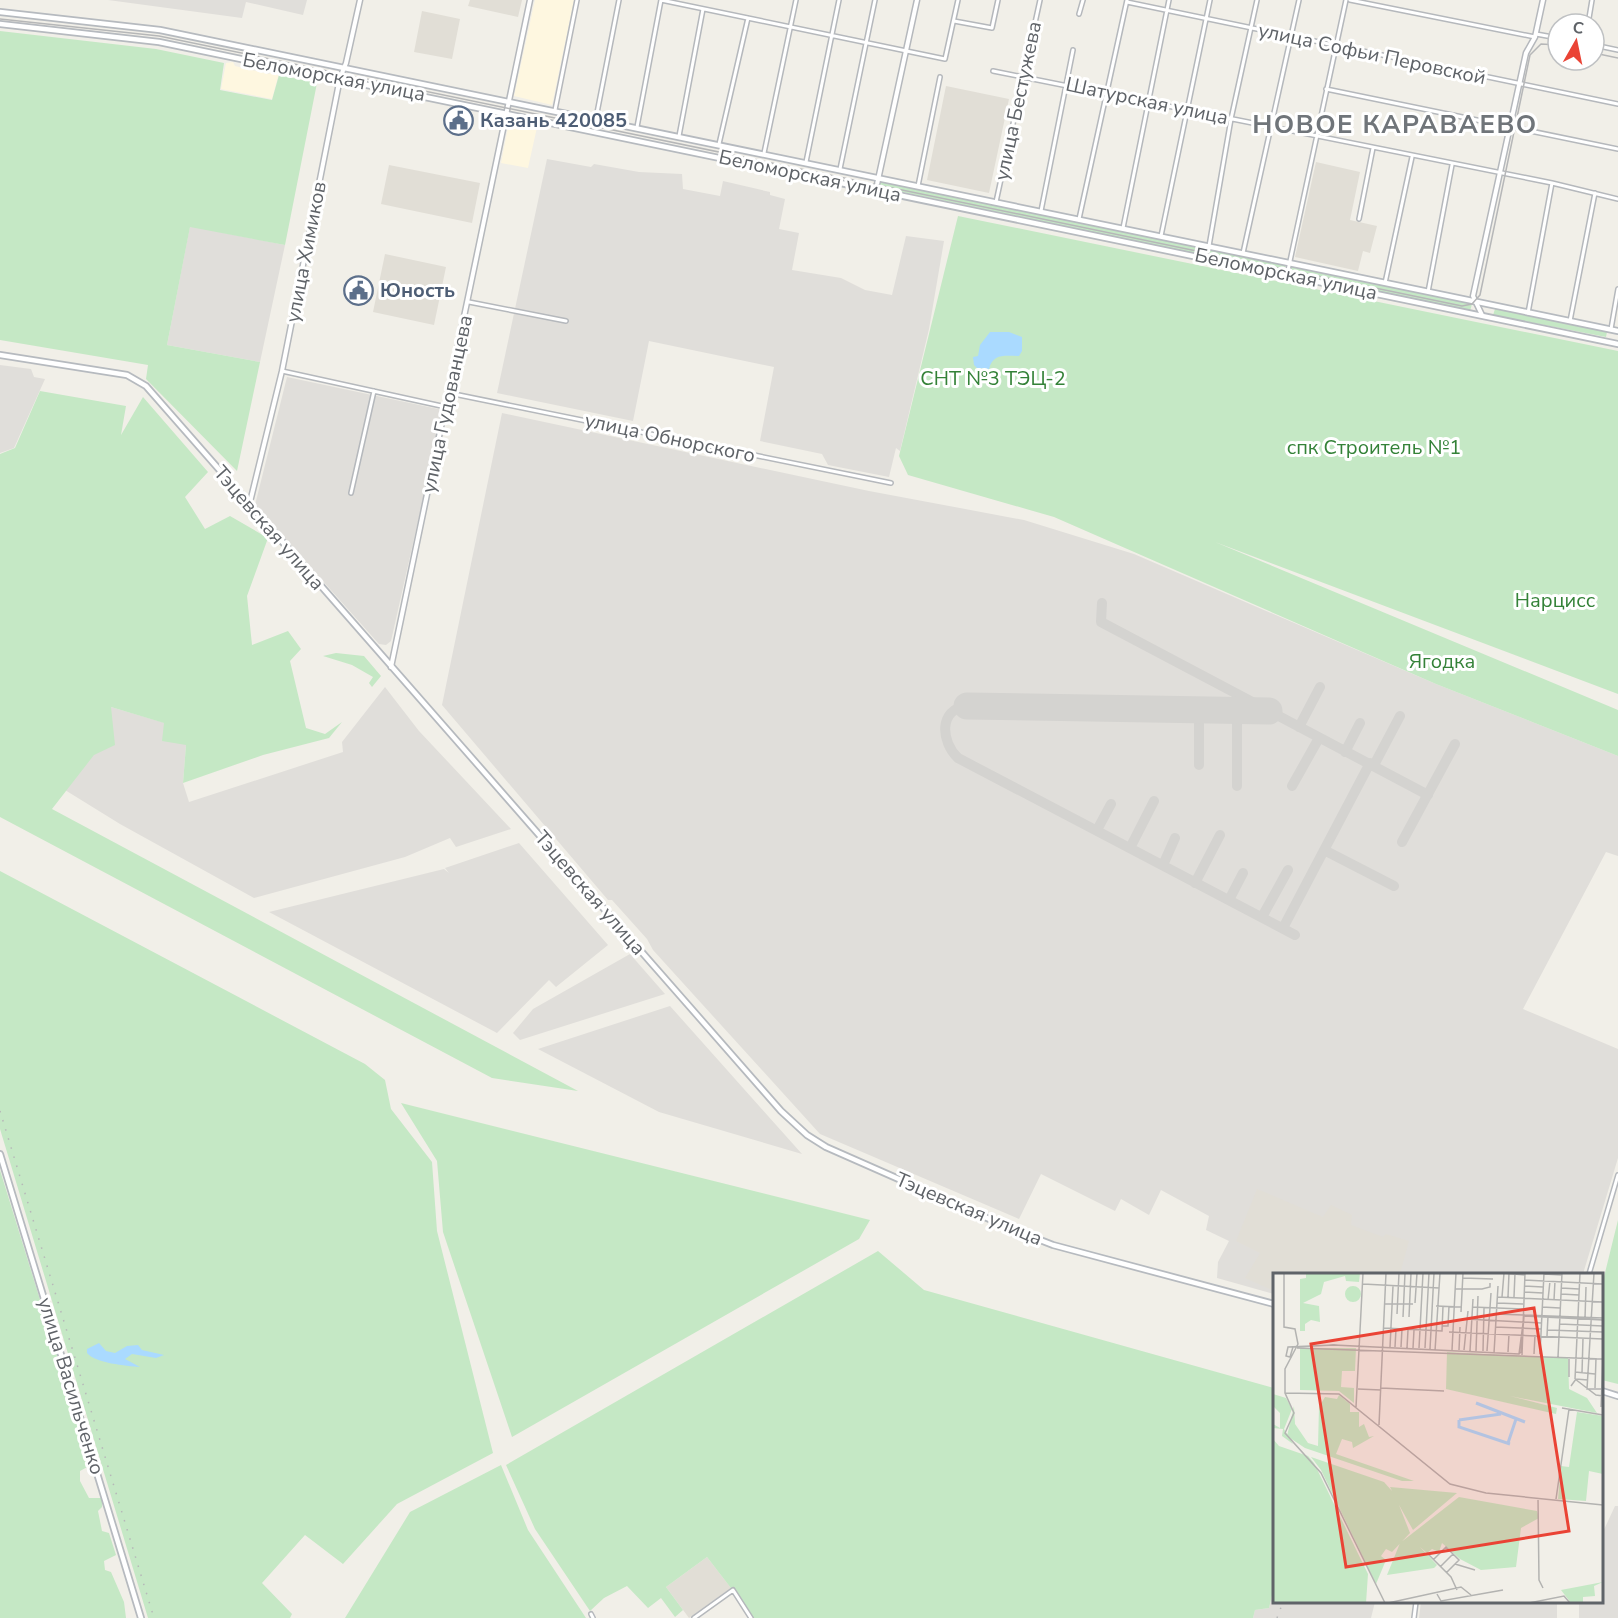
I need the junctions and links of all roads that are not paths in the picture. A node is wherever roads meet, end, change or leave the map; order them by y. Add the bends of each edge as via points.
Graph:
1 (360, 0) edge
2 (530, 0) edge
3 (577, 0) edge
4 (619, 0) edge
5 (661, 0) edge
6 (796, 0) edge
7 (839, 0) edge
8 (875, 0) edge
9 (917, 0) edge
10 (958, 0) edge
11 (998, 0) edge
12 (1040, 0) edge
13 (1083, 0) edge
14 (1169, 0) edge
15 (1210, 0) edge
16 (1257, 0) edge
17 (1299, 0) edge
18 (1348, 0) edge
19 (1543, 0) edge
20 (1127, 1) edge
21 (703, 9) junction
22 (1167, 11) junction
23 (0, 12) edge
24 (1079, 14) dead end
25 (748, 18) junction
26 (1206, 19) junction
27 (953, 21) junction
28 (0, 24) edge
29 (790, 27) junction
30 (1252, 29) junction
31 (160, 30) junction
32 (831, 35) junction
33 (1536, 35) junction
34 (1546, 36) edge
35 (1290, 37) junction
36 (159, 42) junction
37 (864, 42) junction
38 (1336, 47) junction
39 (1073, 50) dead end
40 (906, 51) junction
41 (345, 67) junction
42 (993, 71) dead end
43 (1023, 75) junction
44 (340, 78) junction
45 (940, 78) dead end
46 (1066, 84) junction
47 (1520, 86) junction
48 (1326, 89) junction
49 (1108, 93) junction
50 (510, 100) junction
51 (1147, 101) junction
52 (1618, 104) edge
53 (555, 110) junction
54 (1186, 110) junction
55 (507, 112) junction
56 (596, 118) junction
57 (1231, 119) junction
58 (637, 127) junction
59 (1269, 127) junction
60 (1511, 127) junction
61 (680, 136) junction
62 (1315, 136) junction
63 (692, 138) junction
64 (719, 144) junction
65 (1373, 148) junction
66 (1618, 148) edge
67 (689, 150) junction
68 (764, 153) junction
69 (1412, 157) junction
70 (806, 162) junction
71 (1452, 165) junction
72 (840, 169) junction
73 (1501, 174) junction
74 (879, 177) junction
75 (1552, 183) junction
76 (918, 186) junction
77 (876, 189) junction
78 (1595, 193) junction
79 (1618, 199) edge
80 (996, 202) junction
81 (1041, 211) junction
82 (1079, 219) junction
83 (1359, 219) dead end
84 (1123, 228) junction
85 (1161, 236) junction
86 (1209, 246) junction
87 (1243, 253) junction
88 (1289, 263) junction
89 (1287, 274) junction
90 (1385, 283) junction
91 (1618, 289) edge
92 (1428, 292) junction
93 (469, 302) junction
94 (1474, 302) junction
95 (1528, 313) junction
96 (1482, 315) junction
97 (566, 321) dead end
98 (1570, 321) junction
99 (1611, 329) junction
100 (1618, 331) edge
101 (1609, 342) junction
102 (1618, 344) edge
103 (0, 355) edge
104 (282, 371) junction
105 (374, 392) junction
106 (449, 393) junction
107 (446, 406) junction
108 (891, 483) dead end
109 (351, 493) dead end
110 (247, 502) junction
111 (391, 668) junction
112 (0, 1154) edge
113 (1618, 1175) edge
114 (1590, 1273) edge
115 (1273, 1303) edge
116 (1603, 1391) edge
117 (1618, 1396) edge
118 (1416, 1603) edge
119 (141, 1618) edge
120 (694, 1618) edge
121 (751, 1618) edge
122 (1414, 1618) edge

1 - 41 street, улица Химиков
2 - 50 street, улица Гудованцева
3 - 53 street
4 - 56 street
5 - 21 street
5 - 58 street
6 - 29 street
7 - 32 street
8 - 37 street
9 - 40 street
10 - 27 street
11 - 27 street via 992,28
12 - 43 street, улица Бестужева
13 - 24 street
14 - 22 street
15 - 26 street
16 - 30 street
17 - 35 street
18 - 33 street
18 - 38 street
19 - 33 street
20 - 22 street, улица Софьи Перовской
20 - 49 street
21 - 25 street
21 - 61 street
22 - 26 street, улица Софьи Перовской
22 - 51 street
23 - 31 main road, Беломорская улица
25 - 29 street
25 - 64 street
26 - 30 street, улица Софьи Перовской
26 - 54 street
27 - 40 street via 945,59
28 - 36 main road, Беломорская улица
29 - 32 street
29 - 68 street
30 - 35 street, улица Софьи Перовской
30 - 57 street
31 - 36 main road
31 - 41 main road, Беломорская улица
32 - 37 street
32 - 70 street
33 - 34 street
33 - 47 street via 1526,52
35 - 38 street, улица Софьи Перовской
35 - 59 street
36 - 44 main road, Беломорская улица
37 - 40 street
37 - 72 street
38 - 47 street, улица Софьи Перовской
38 - 48 street
39 - 46 street
40 - 74 street
41 - 44 street, улица Химиков
41 - 50 main road, Беломорская улица
42 - 43 street, Шатурская улица
43 - 46 street, Шатурская улица
43 - 80 street, улица Бестужева
44 - 55 main road, Беломорская улица
44 - 104 street, улица Химиков
45 - 76 street
46 - 49 street, Шатурская улица
46 - 81 street
47 - 52 street, улица Софьи Перовской
47 - 60 street
48 - 60 street
48 - 62 street
49 - 51 street, Шатурская улица
49 - 82 street
50 - 53 main road, Беломорская улица
50 - 55 street, улица Гудованцева
51 - 54 street, Шатурская улица
51 - 84 street
53 - 56 main road, Беломорская улица
54 - 57 street, Шатурская улица
54 - 85 street
55 - 67 main road, Беломорская улица
55 - 93 street, улица Гудованцева
56 - 58 main road, Беломорская улица
57 - 59 street, Шатурская улица
57 - 86 street
58 - 61 main road, Беломорская улица
59 - 62 street, Шатурская улица
59 - 87 street
60 - 66 street
60 - 73 street
61 - 63 main road, Беломорская улица
62 - 65 street, Шатурская улица
62 - 88 street
63 - 64 main road, Беломорская улица
63 - 67 main road
64 - 68 main road, Беломорская улица
65 - 69 street, Шатурская улица
65 - 83 street
67 - 77 main road, Беломорская улица
68 - 70 main road, Беломорская улица
69 - 71 street, Шатурская улица
69 - 90 street
70 - 72 main road, Беломорская улица
71 - 73 street, Шатурская улица
71 - 92 street
72 - 74 main road, Беломорская улица
73 - 75 street, Шатурская улица
73 - 94 street
74 - 76 main road, Беломорская улица
74 - 77 street
75 - 78 street, Шатурская улица
75 - 95 street
76 - 80 main road, Беломорская улица
77 - 89 main road, Беломорская улица
78 - 79 street, Шатурская улица
78 - 98 street
80 - 81 main road, Беломорская улица
81 - 82 main road, Беломорская улица
82 - 84 main road, Беломорская улица
84 - 85 main road, Беломорская улица
85 - 86 main road, Беломорская улица
86 - 87 main road, Беломорская улица
87 - 88 main road, Беломорская улица
88 - 89 street
88 - 90 main road, Беломорская улица
89 - 96 main road, Беломорская улица
90 - 92 main road, Беломорская улица
91 - 99 street
92 - 94 main road, Беломорская улица
93 - 97 street
93 - 106 street, улица Гудованцева
94 - 95 main road, Беломорская улица
94 - 96 street
95 - 98 main road, Беломорская улица
96 - 101 main road, Беломорская улица
98 - 99 main road, Беломорская улица
99 - 100 main road, Беломорская улица
99 - 101 main road
101 - 102 main road, Беломорская улица
103 - 110 main road, Тэцевская улица via 112,372 146,386
104 - 105 street
104 - 110 street, улица Химиков
105 - 107 street
105 - 109 street
106 - 107 street, улица Гудованцева
106 - 108 street, улица Обнорского
107 - 111 street, улица Гудованцева
110 - 111 main road, Тэцевская улица
111 - 115 main road, Тэцевская улица via 781,1111 807,1135 1053,1245
112 - 119 main road, улица Васильченко
113 - 114 street
116 - 117 main road
118 - 122 street
120 - 121 street via 733,1590

